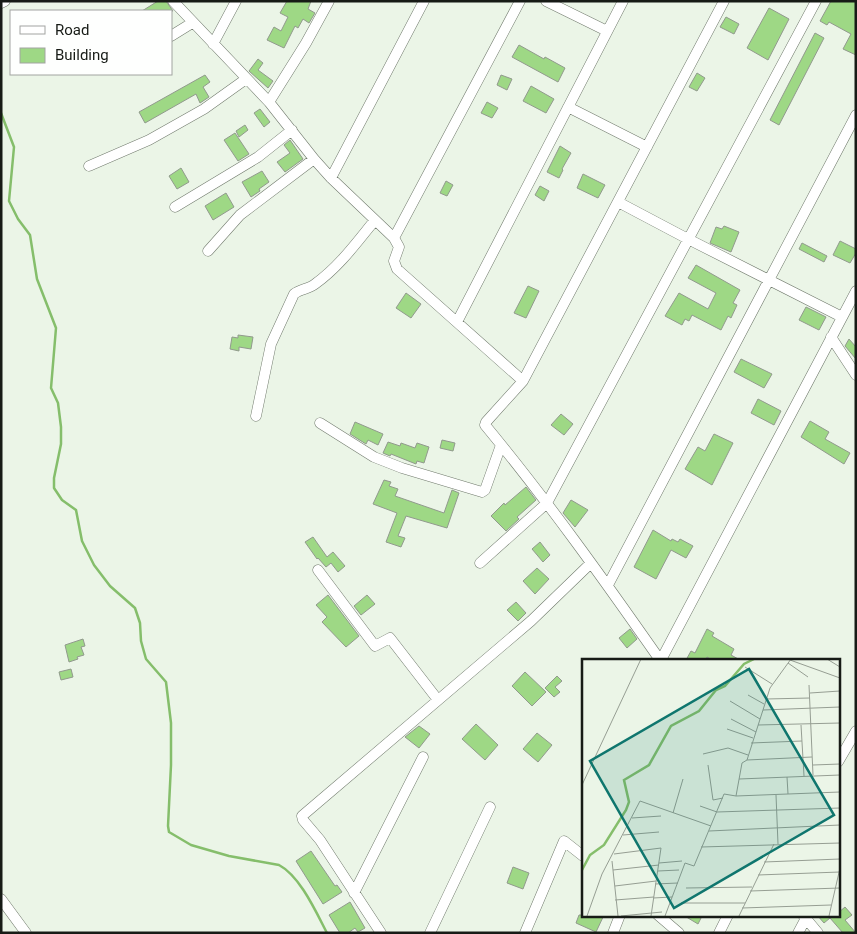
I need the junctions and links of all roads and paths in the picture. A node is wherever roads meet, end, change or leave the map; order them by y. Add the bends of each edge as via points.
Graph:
1 (5, 1) edge
2 (236, 1) edge
3 (329, 1) edge
4 (424, 1) edge
5 (520, 1) edge
6 (546, 1) edge
7 (623, 1) edge
8 (724, 1) edge
9 (816, 1) edge
10 (175, 2) edge
11 (1, 3) edge
12 (192, 23) junction
13 (607, 31) junction
14 (172, 35) edge
15 (213, 44) junction
16 (246, 78) junction
17 (269, 102) junction
18 (568, 107) junction
19 (856, 115) edge
20 (292, 130) junction
21 (647, 147) junction
22 (314, 159) junction
23 (89, 166) dead end
24 (331, 178) junction
25 (618, 202) junction
26 (175, 208) dead end
27 (375, 220) junction
28 (394, 238) junction
29 (688, 239) junction
30 (208, 251) dead end
31 (770, 280) junction
32 (856, 291) edge
33 (842, 316) junction
34 (457, 322) junction
35 (831, 337) junction
36 (856, 375) edge
37 (522, 381) junction
38 (256, 416) dead end
39 (320, 423) dead end
40 (501, 445) junction
41 (547, 502) junction
42 (480, 563) dead end
43 (591, 564) junction
44 (318, 570) dead end
45 (608, 585) junction
46 (660, 659) edge
47 (662, 659) edge
48 (438, 700) junction
49 (856, 731) edge
50 (422, 757) dead end
51 (840, 759) edge
52 (490, 808) dead end
53 (582, 855) edge
54 (354, 892) junction
55 (1, 899) edge
56 (620, 916) edge
57 (659, 916) edge
58 (728, 916) edge
59 (804, 917) edge
60 (26, 933) edge
61 (381, 933) edge
62 (430, 933) edge
63 (525, 933) edge
64 (613, 933) edge
65 (678, 933) edge
66 (719, 933) edge
67 (798, 933) edge
68 (818, 933) edge

1 - 11 street
2 - 15 street
3 - 17 street
4 - 24 street
5 - 28 street
6 - 13 street
7 - 13 street
8 - 21 street
9 - 29 street
10 - 12 street
12 - 14 street
12 - 15 street
13 - 18 street
15 - 16 street
16 - 17 street
16 - 23 street via 204,110 149,140
17 - 20 street
18 - 21 street
18 - 34 street
19 - 31 street
20 - 22 street
20 - 26 street via 258,156
21 - 25 street
22 - 24 street
22 - 30 street via 240,215
24 - 27 street
25 - 29 street
25 - 37 street
27 - 28 street
27 - 38 street via 344,258 320,280 294,294 271,344
28 - 34 street via 399,247 394,261 398,269
29 - 31 street
29 - 41 street
31 - 33 street
31 - 45 street
32 - 33 street
33 - 35 street
34 - 37 street
35 - 36 street
35 - 47 street
37 - 40 street via 485,424
39 - 40 street via 374,457 482,492
40 - 41 street
41 - 42 street
41 - 43 street
43 - 45 street
43 - 48 street via 531,621
44 - 48 street via 375,646 390,638
45 - 46 street
48 - 54 street via 302,816
49 - 51 street
50 - 54 street
52 - 62 street
53 - 63 street via 564,841
54 - 61 street
55 - 60 street
56 - 64 street
57 - 65 street
58 - 66 street
59 - 67 street
59 - 68 street

